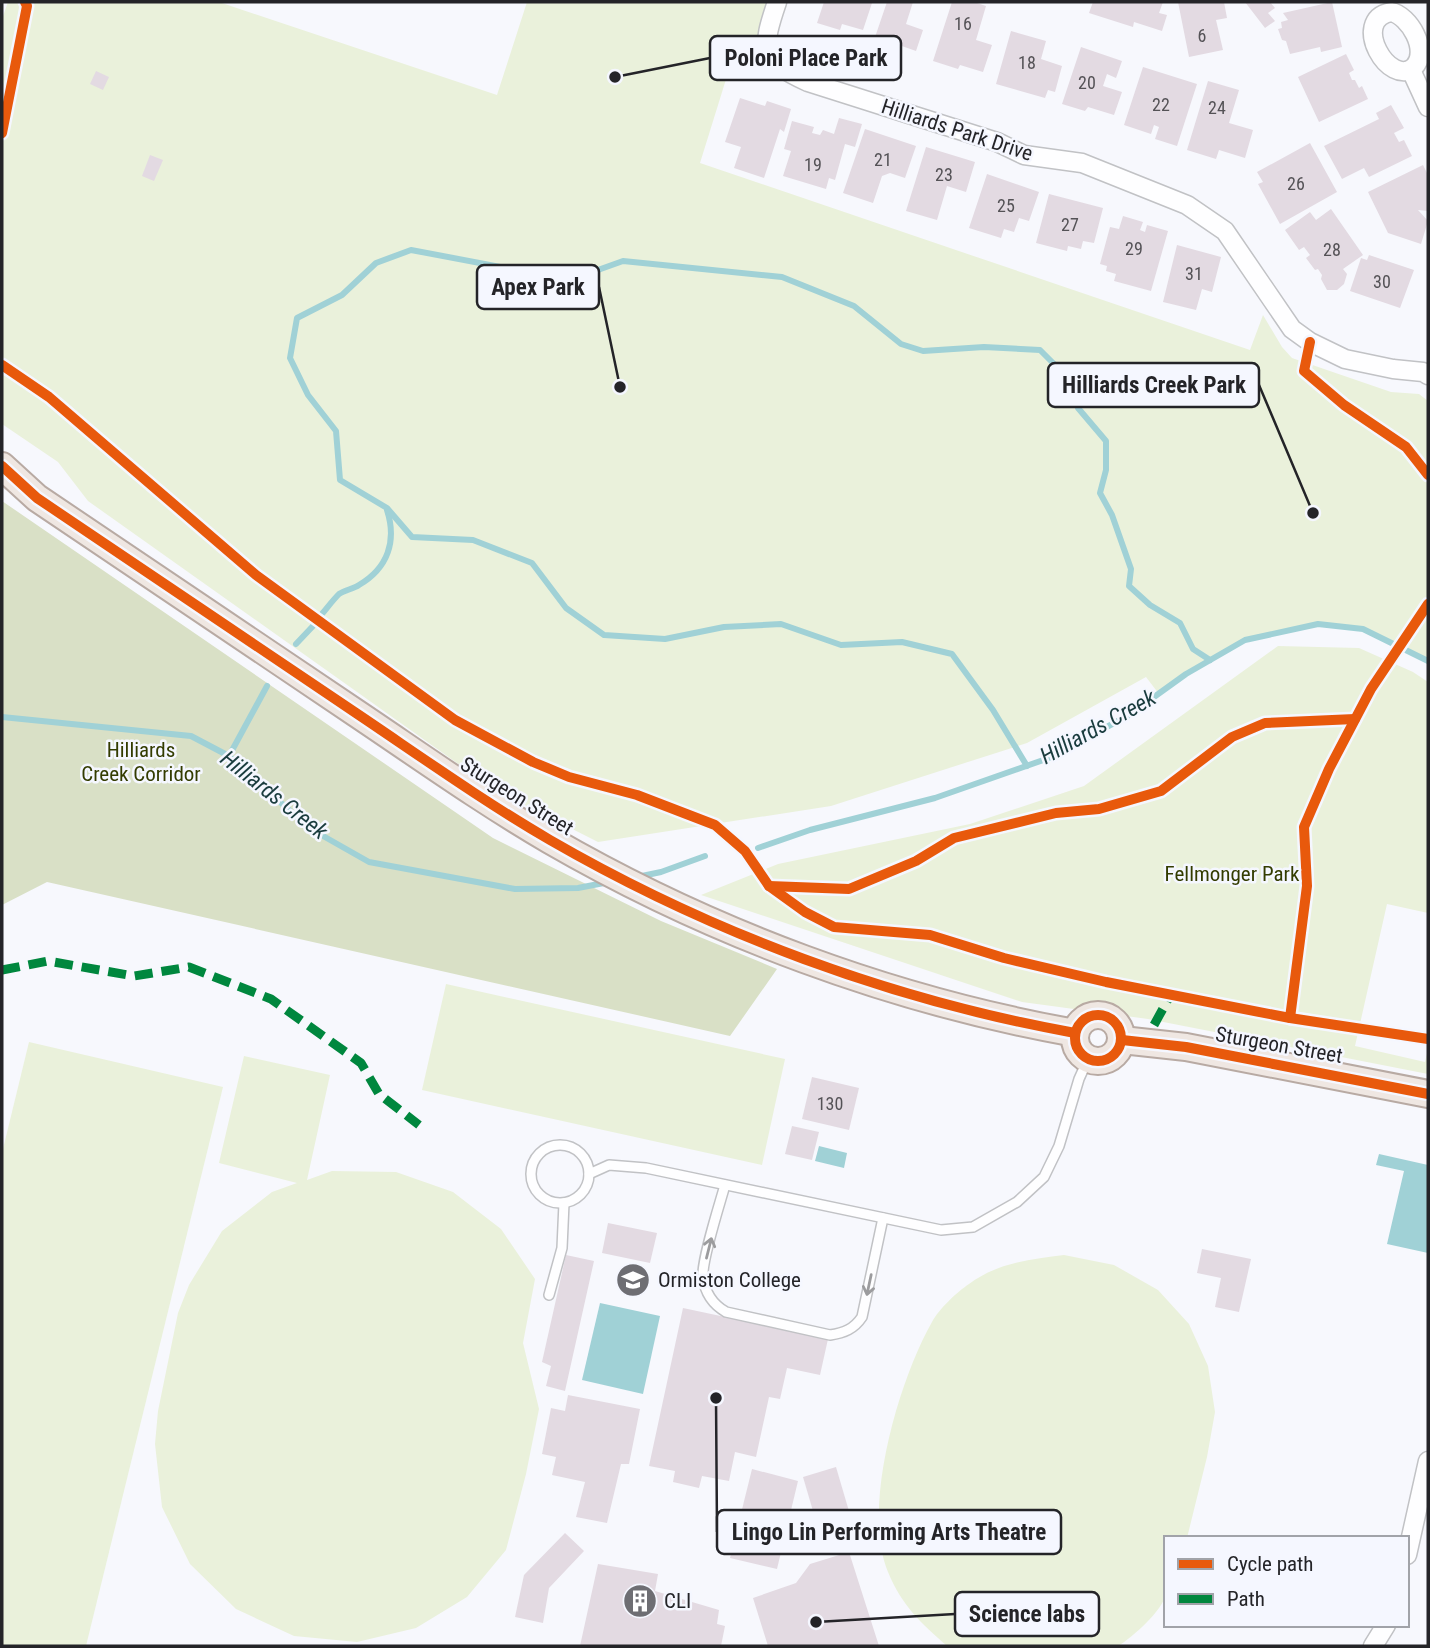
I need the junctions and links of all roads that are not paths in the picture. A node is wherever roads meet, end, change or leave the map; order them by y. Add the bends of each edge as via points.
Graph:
1 (777, 2) edge
2 (1411, 70) dead end
3 (1428, 107) edge
4 (1426, 367) edge
5 (2, 466) edge
6 (1075, 1033) junction
7 (1122, 1040) junction
8 (1088, 1059) junction
9 (1428, 1094) edge
10 (589, 1174) junction
11 (725, 1185) junction
12 (564, 1203) junction
13 (883, 1218) junction
14 (549, 1295) dead end
15 (1428, 1461) edge
16 (1409, 1546) edge
17 (1385, 1627) edge
18 (1373, 1646) edge

1 - 4 street, Hilliards Park Drive via 765,39 782,70 1024,155 1082,163 1187,205 1225,230 1292,329 1345,359 1393,369
2 - 3 street
5 - 6 main road, Sturgeon Street via 37,498 486,802 551,841 754,940 904,992
6 - 7 main road via 1083,1020 1098,1015 1113,1020
6 - 8 main road via 1077,1048
7 - 8 main road via 1110,1059
7 - 9 main road, Sturgeon Street via 1186,1047
8 - 13 lane via 1044,1177 1017,1202 973,1227 941,1230
10 - 11 lane via 609,1165
10 - 12 lane via 582,1194
10 - 12 lane via 588,1164 575,1149 555,1145 538,1155 530,1173 537,1192 554,1203
11 - 13 lane
13 -> 11 lane via 862,1317 844,1333 830,1335 716,1306 702,1274
12 - 14 lane via 562,1248
15 - 16 street
17 - 18 street

